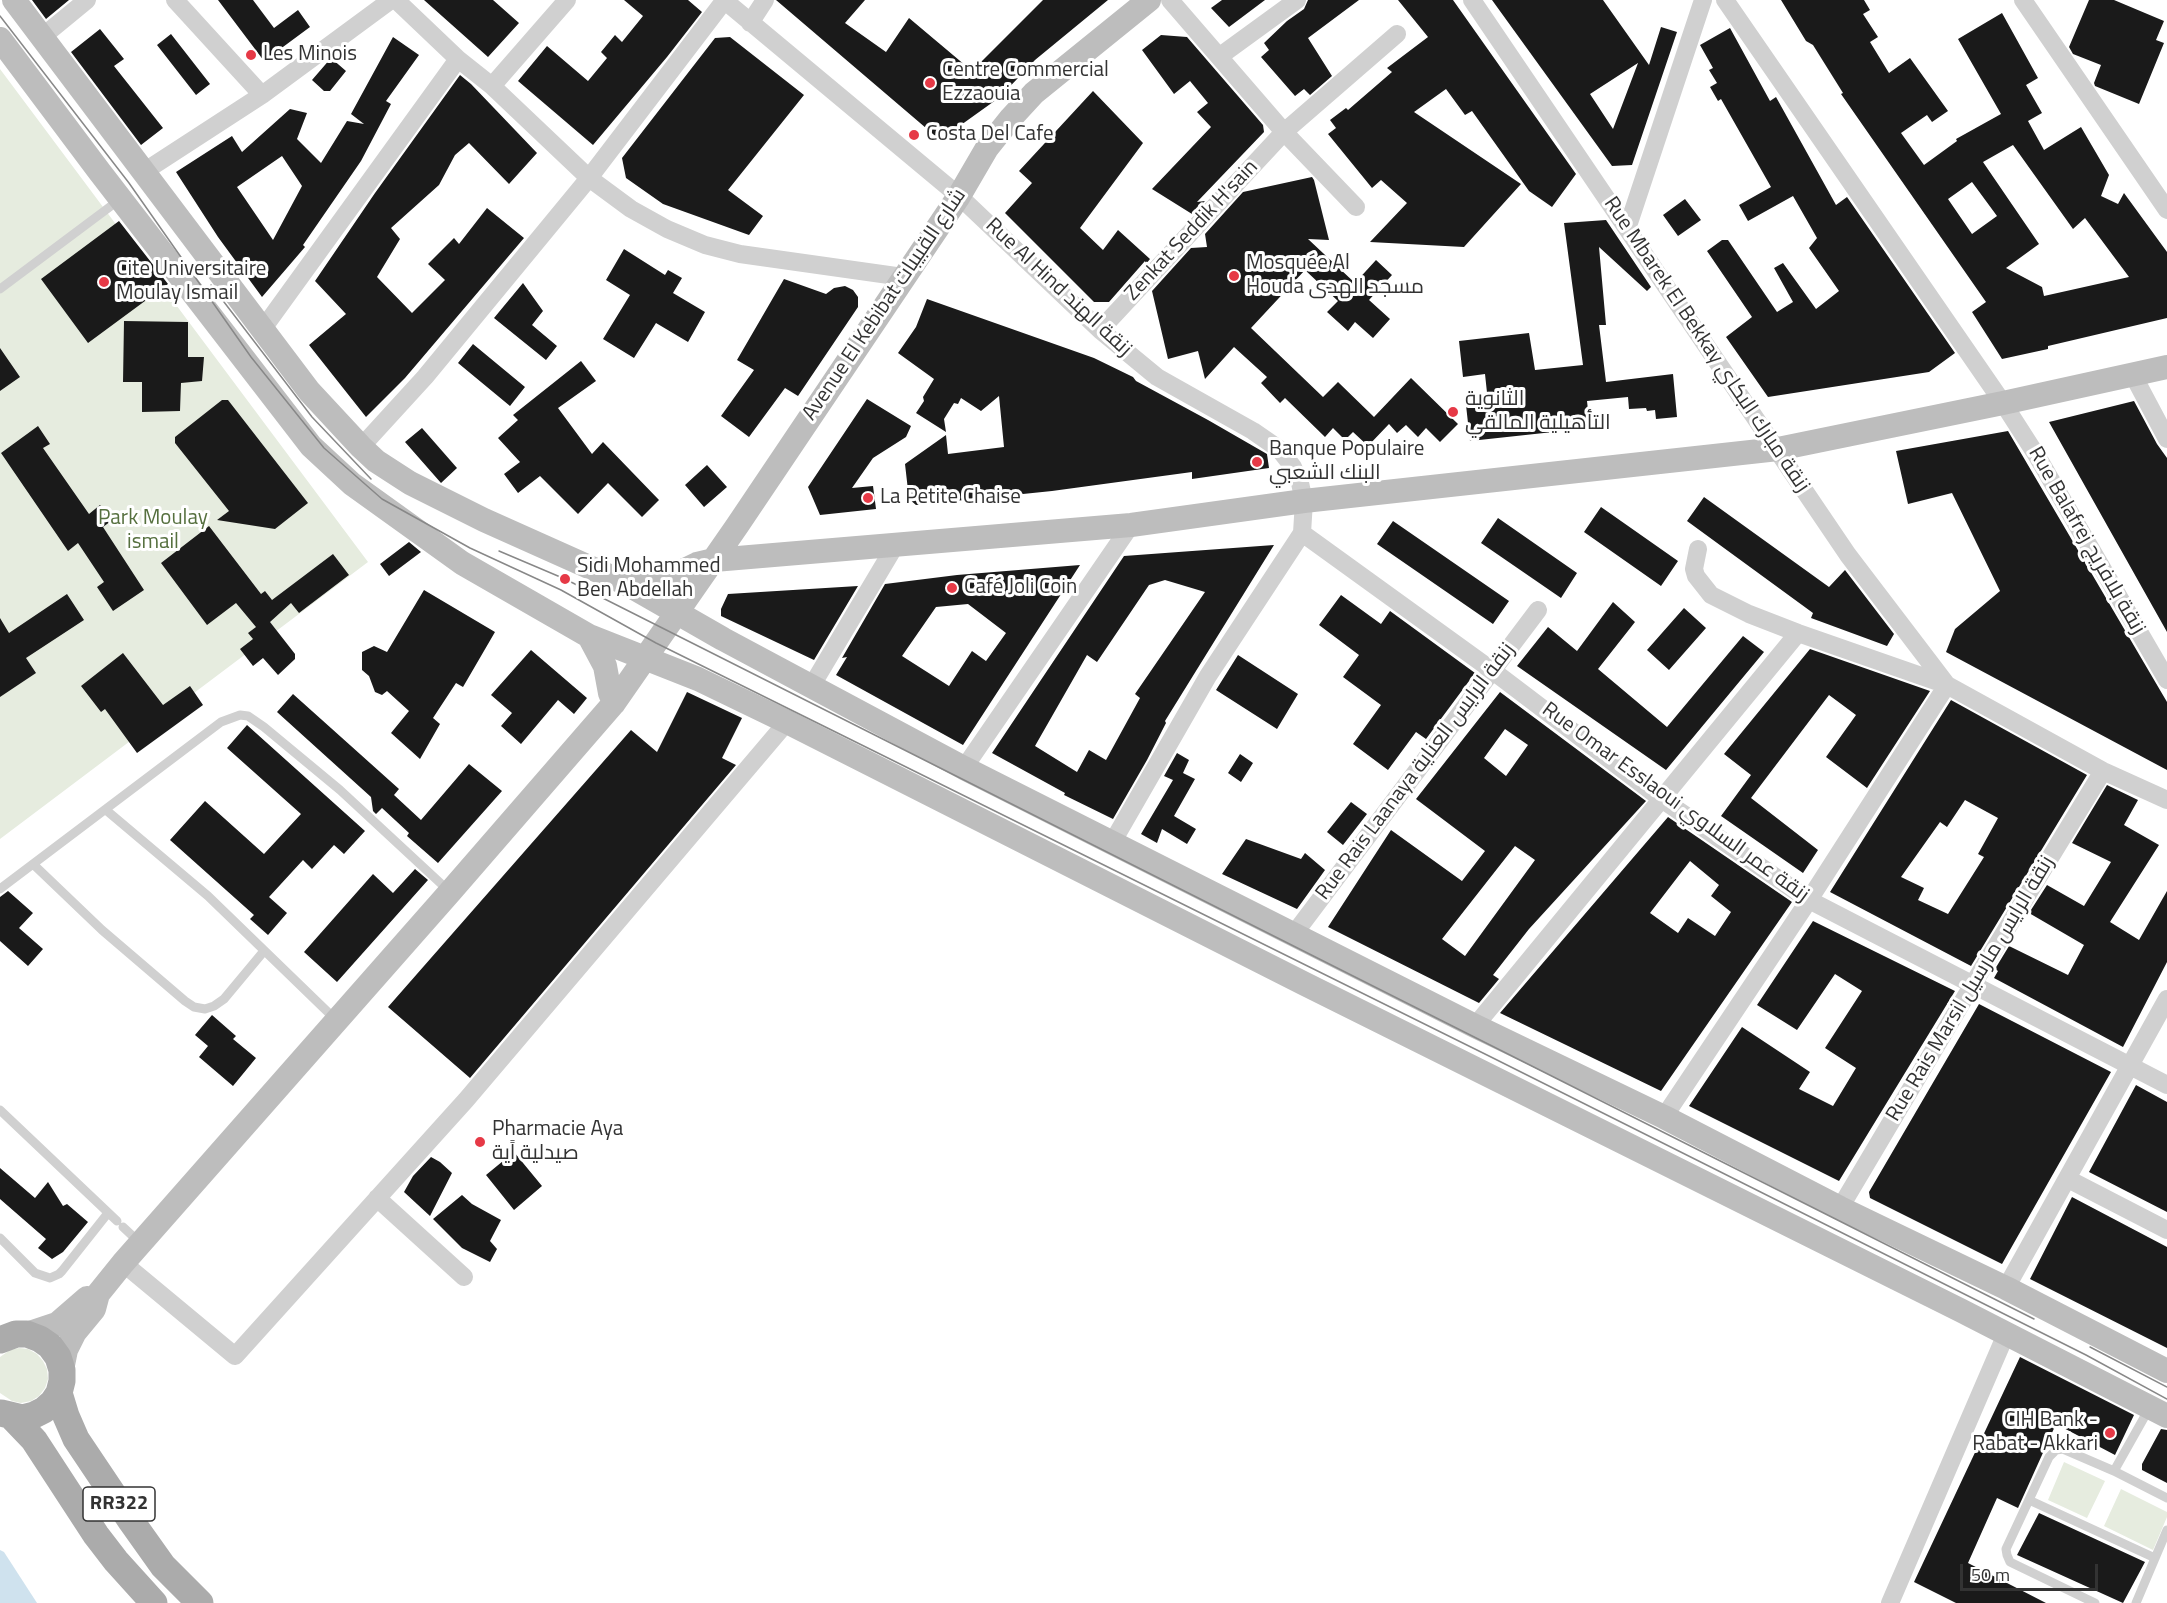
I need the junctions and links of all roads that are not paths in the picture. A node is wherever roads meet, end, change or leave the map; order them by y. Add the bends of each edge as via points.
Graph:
1 (14, 0) edge
2 (87, 0) edge
3 (175, 0) edge
4 (393, 0) edge
5 (567, 0) edge
6 (724, 0) edge
7 (765, 0) edge
8 (1149, 0) edge
9 (1170, 0) edge
10 (1297, 0) edge
11 (1472, 0) edge
12 (1703, 0) edge
13 (1725, 0) edge
14 (2023, 0) edge
15 (750, 23) junction
16 (1397, 34) dead end
17 (42, 37) junction
18 (0, 39) edge
19 (1220, 56) junction
20 (458, 58) junction
21 (492, 86) junction
22 (262, 95) junction
23 (1284, 132) junction
24 (145, 171) junction
25 (589, 178) junction
26 (959, 196) junction
27 (121, 198) junction
28 (1356, 207) dead end
29 (2167, 210) edge
30 (1627, 229) junction
31 (903, 277) junction
32 (0, 289) edge
33 (262, 330) junction
34 (1100, 330) junction
35 (2167, 367) edge
36 (2133, 375) junction
37 (2003, 403) junction
38 (2167, 439) edge
39 (361, 447) junction
40 (1778, 449) junction
41 (1304, 501) junction
42 (1131, 525) junction
43 (1302, 533) junction
44 (895, 546) junction
45 (1698, 549) dead end
46 (714, 560) junction
47 (627, 584) junction
48 (1538, 610) dead end
49 (677, 613) junction
50 (1798, 633) junction
51 (589, 636) junction
52 (650, 650) junction
53 (1493, 671) junction
54 (2167, 680) edge
55 (1947, 685) junction
56 (811, 687) junction
57 (614, 703) junction
58 (787, 722) junction
59 (964, 768) junction
60 (2103, 771) junction
61 (1663, 800) junction
62 (2167, 800) edge
63 (106, 810) junction
64 (1112, 843) junction
65 (33, 864) junction
66 (0, 889) edge
67 (450, 892) junction
68 (1809, 900) junction
69 (1294, 933) junction
70 (264, 951) junction
71 (1972, 984) junction
72 (2167, 999) edge
73 (337, 1021) junction
74 (1475, 1026) junction
75 (2131, 1066) junction
76 (2167, 1085) edge
77 (0, 1110) edge
78 (1664, 1117) junction
79 (2068, 1179) junction
80 (376, 1198) junction
81 (1840, 1208) junction
82 (108, 1213) junction
83 (127, 1230) junction
84 (2167, 1230) edge
85 (0, 1238) edge
86 (123, 1263) junction
87 (464, 1277) dead end
88 (2006, 1288) junction
89 (98, 1294) junction
90 (11, 1333) edge
91 (2006, 1334) junction
92 (2167, 1371) edge
93 (60, 1381) junction
94 (2158, 1412) edge
95 (5, 1414) edge
96 (2114, 1471) junction
97 (2167, 1498) edge
98 (2029, 1500) junction
99 (2167, 1530) edge
100 (2155, 1558) junction
101 (154, 1603) edge
102 (200, 1603) edge
103 (1890, 1603) edge
104 (2095, 1603) edge
105 (2136, 1603) edge

1 - 17 main road
2 - 17 street
3 - 22 street
4 - 20 street
4 - 22 street
5 - 21 street
6 - 15 street, Rue Al Hind زنقة الهند
6 - 25 street
7 - 15 street
8 - 26 main road, Avenue El Kebibat شارع القبيبات via 1034,93 987,148
9 - 19 street
10 - 19 street
11 - 30 street, Rue Mbarek El Bekkay زنقة مبارك البكاي
12 - 30 street
13 - 37 street, Rue Balafrej زنقة بلافريج
14 - 29 street
15 - 26 street, Rue Al Hind زنقة الهند
16 - 23 street, Zenkat Seddik H'sain
17 - 24 main road
18 - 27 main road
19 - 23 street
20 - 21 street
20 - 33 street
21 - 25 street
22 - 24 street
23 - 28 street
23 - 34 street, Zenkat Seddik H'sain
24 - 33 main road
25 - 31 street via 631,209 705,245 768,260
25 - 39 street via 425,377
26 - 31 main road, Avenue El Kebibat شارع القبيبات
26 - 34 street, Rue Al Hind زنقة الهند
27 - 32 lane
27 - 51 main road via 293,425 331,466 462,563
30 - 40 street, Rue Mbarek El Bekkay زنقة مبارك البكاي
31 - 46 main road, Avenue El Kebibat شارع القبيبات
33 - 39 main road via 309,391
34 - 41 street, Rue Al Hind زنقة الهند via 1157,377 1279,449 1293,467
35 - 36 main road
36 - 37 main road
36 - 38 street
37 - 40 main road
37 - 54 street, Rue Balafrej زنقة بلافريج
39 - 47 main road via 427,493
40 - 41 main road
40 - 55 street, Rue Mbarek El Bekkay زنقة مبارك البكاي via 1848,555
41 - 42 main road
41 - 43 street
42 - 44 main road
42 - 59 street
43 - 53 street, Rue Omar Esslaoui زنقة عمر السلاوي
43 - 64 street via 1208,676
44 - 46 main road
44 - 56 street
45 - 50 street via 1695,576 1712,595
46 - 47 main road via 653,583
46 - 49 main road, Avenue El Kebibat شارع القبيبات
47 - 49 main road
48 - 53 street, Rue Rais Laanaya زنقة الرايس العناية
49 - 52 main road, Avenue El Kebibat شارع القبيبات
49 - 56 main road
50 - 55 street
50 - 61 street
51 - 52 main road
51 - 57 main road via 605,666
52 - 57 main road, Avenue El Kebibat شارع القبيبات
52 - 58 main road via 698,679
53 - 61 street, Rue Omar Esslaoui زنقة عمر السلاوي
53 - 69 street, Rue Rais Laanaya زنقة الرايس العناية
55 - 60 street
55 - 68 street
56 - 59 main road
57 - 67 main road, Avenue El Kebibat شارع القبيبات
58 - 80 street via 466,1100
58 - 91 main road
59 - 64 main road
60 - 62 street
60 - 71 street, Rue Rais Marsil زنقة الرايس مارسيل
61 - 68 street, Rue Omar Esslaoui زنقة عمر السلاوي
61 - 74 street
63 - 65 lane
63 - 67 lane via 221,722 248,716 340,790
63 - 70 lane via 208,897
64 - 69 main road
65 - 66 lane
65 - 70 lane via 102,930 194,1007 205,1009 224,999
67 - 73 main road, Avenue El Kebibat شارع القبيبات
68 - 71 street, Rue Omar Esslaoui زنقة عمر السلاوي
68 - 78 street
69 - 74 main road
70 - 73 lane
71 - 75 street, Rue Omar Esslaoui زنقة عمر السلاوي
71 - 81 street, Rue Rais Marsil زنقة الرايس مارسيل
72 - 75 street
73 - 83 main road, Avenue El Kebibat شارع القبيبات
74 - 78 main road
75 - 76 street, Rue Omar Esslaoui زنقة عمر السلاوي
75 - 79 street
77 - 82 lane
78 - 81 main road
79 - 84 street
79 - 88 street
80 - 86 street via 235,1356
80 - 87 street
81 - 88 main road
82 - 83 lane
82 - 85 lane via 55,1277 35,1273
83 - 86 main road, Avenue El Kebibat شارع القبيبات
86 - 89 main road, Avenue El Kebibat شارع القبيبات
88 - 92 main road
89 - 90 main road via 85,1299 57,1324
89 - 93 main road via 94,1309 70,1341
90 - 93 main road, RR322 via 40,1339 50,1347 58,1357
91 - 94 main road
91 - 103 street
93 - 95 main road, RR322 via 53,1402 44,1410 22,1418
93 - 102 main road, RR322 via 66,1416 76,1439 163,1566
94 - 96 lane
95 - 101 main road, RR322 via 34,1440 102,1544
96 - 97 lane
96 - 98 lane via 2063,1449 2056,1450
98 - 100 lane
98 - 104 lane via 2006,1549 2010,1562
99 - 100 lane
100 - 105 lane

